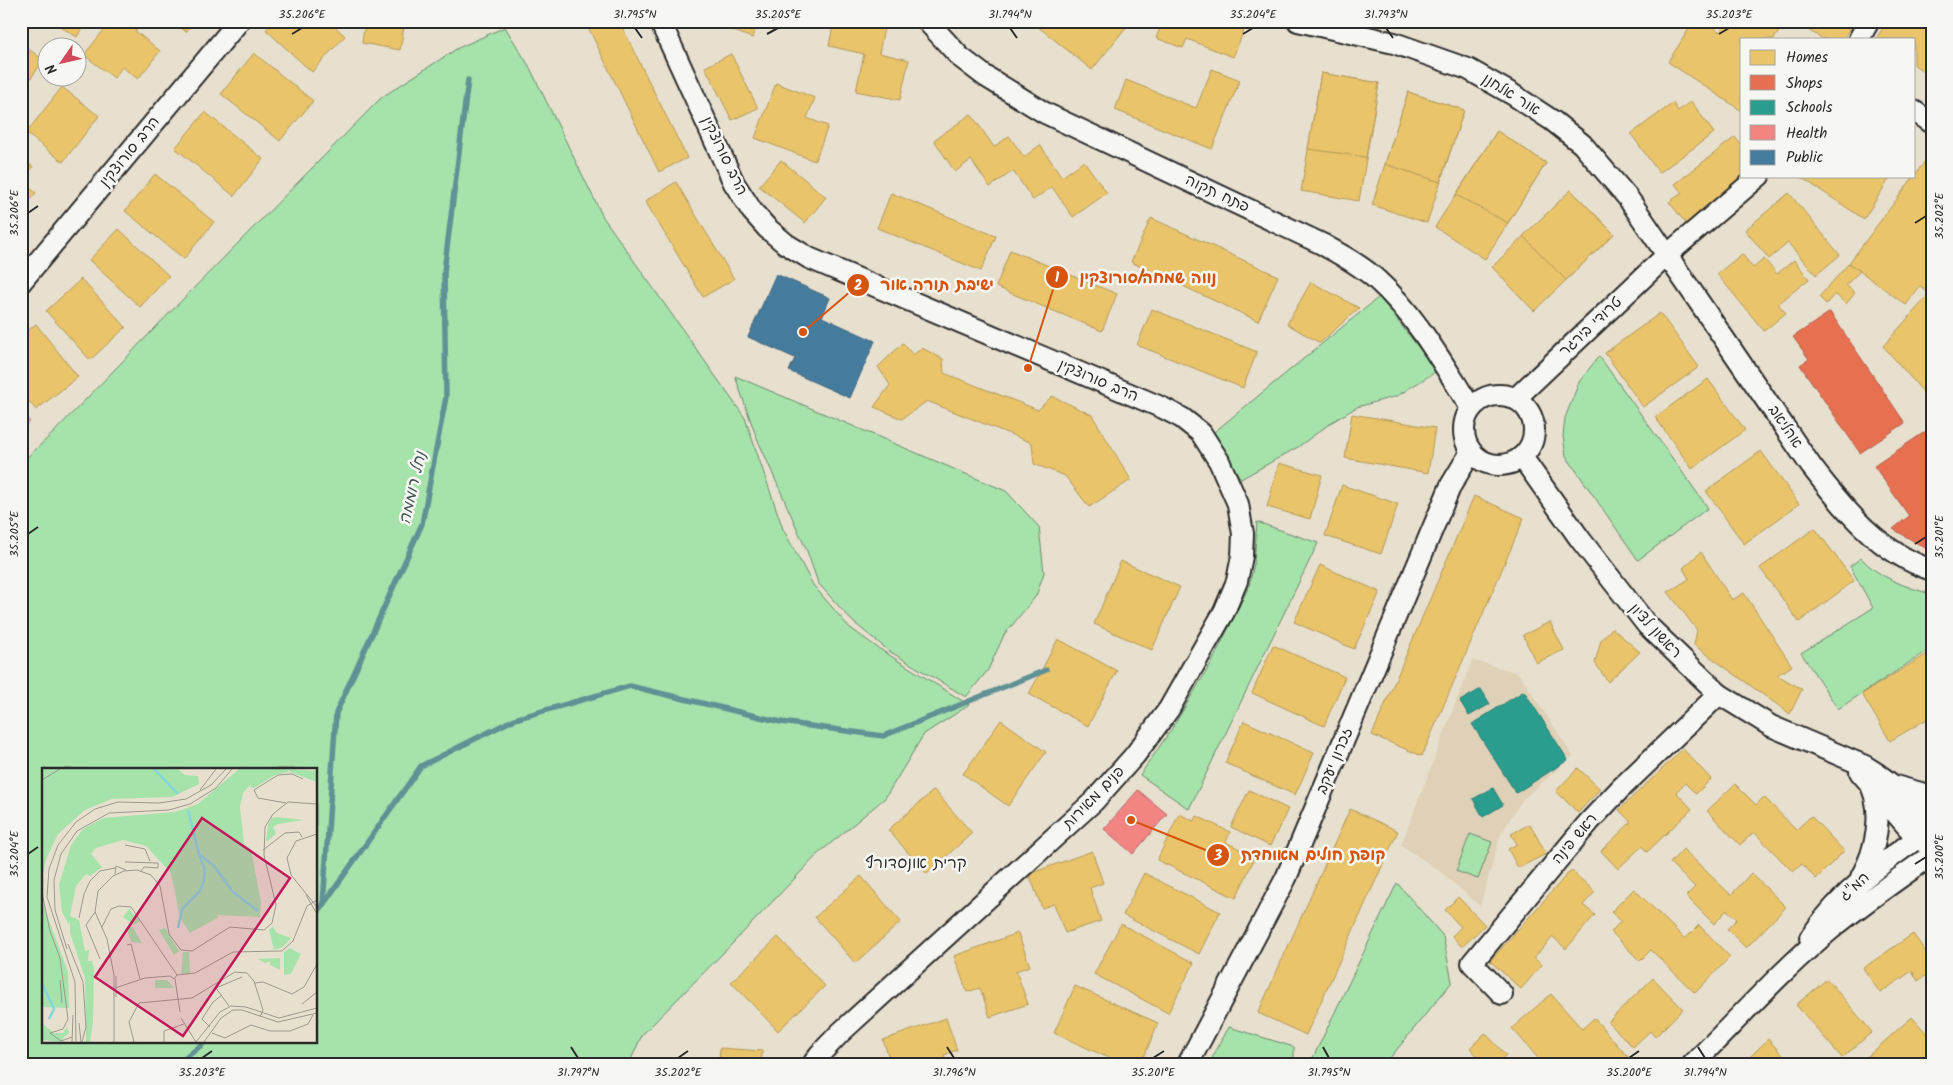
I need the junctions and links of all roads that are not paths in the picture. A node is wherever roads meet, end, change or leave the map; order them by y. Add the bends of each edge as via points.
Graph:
1 (239, 21) edge
2 (660, 21) edge
3 (927, 21) edge
4 (1298, 21) edge
5 (1869, 21) edge
6 (1351, 27) edge
7 (1860, 38) edge
8 (1916, 112) edge
9 (1932, 123) edge
10 (1757, 178) edge
11 (1668, 254) junction
12 (21, 282) edge
13 (1515, 399) junction
14 (1471, 408) junction
15 (1471, 452) junction
16 (1522, 457) junction
17 (1219, 461) joint
18 (1932, 570) edge
19 (1719, 694) junction
20 (1834, 753) junction
21 (1868, 779) junction
22 (1895, 786) junction
23 (1932, 796) edge
24 (1929, 834) edge
25 (1932, 855) edge
26 (1859, 882) junction
27 (1795, 962) junction
28 (1502, 994) dead end
29 (814, 1064) edge
30 (1188, 1064) edge
31 (1693, 1064) edge

1 - 12 street, הרב סורוצקין
2 - 17 street, הרב סורוצקין via 734,183 767,228 786,244 809,258 1163,408 1200,433
3 - 14 street, פתח תקוה via 960,57 1045,113 1350,260 1391,294 1424,335
4 - 6 street, אור אלחנן
5 - 7 street
6 - 11 street, אור אלחנן via 1468,69 1553,122 1588,150
8 - 9 street
10 - 11 street, טרודי בירגר
11 - 13 street, טרודי בירגר
11 - 18 street, אהליאב via 1836,499 1881,543 1900,556
13 - 14 street via 1492,396
13 - 16 street via 1524,406 1534,426 1533,438
14 - 15 street via 1463,430
15 - 16 street via 1479,460 1495,465 1512,463
15 - 30 street, זכרון יעקב via 1451,485 1286,878
16 - 19 street, ראשון לציון via 1635,610
17 - 29 street, פנים מאירות via 1238,504 1243,534 1237,581 1224,612 1169,709 1135,755 1094,801 840,1033
19 - 20 street, ראשון לציון via 1770,726
19 - 28 street, ראש פינה via 1589,822 1472,963
20 - 21 street, ראשון לציון
20 - 22 street, ראשון לציון via 1865,766
21 - 24 street, ראשון לציון
21 - 26 street via 1875,794 1877,829 1872,855
22 - 23 street
22 - 24 street, ראשון לציון via 1910,801
24 - 26 street, המ"ג
25 - 27 street, המ"ג via 1858,908
26 - 27 street, המ"ג via 1827,914
27 - 31 street, המ"ג

